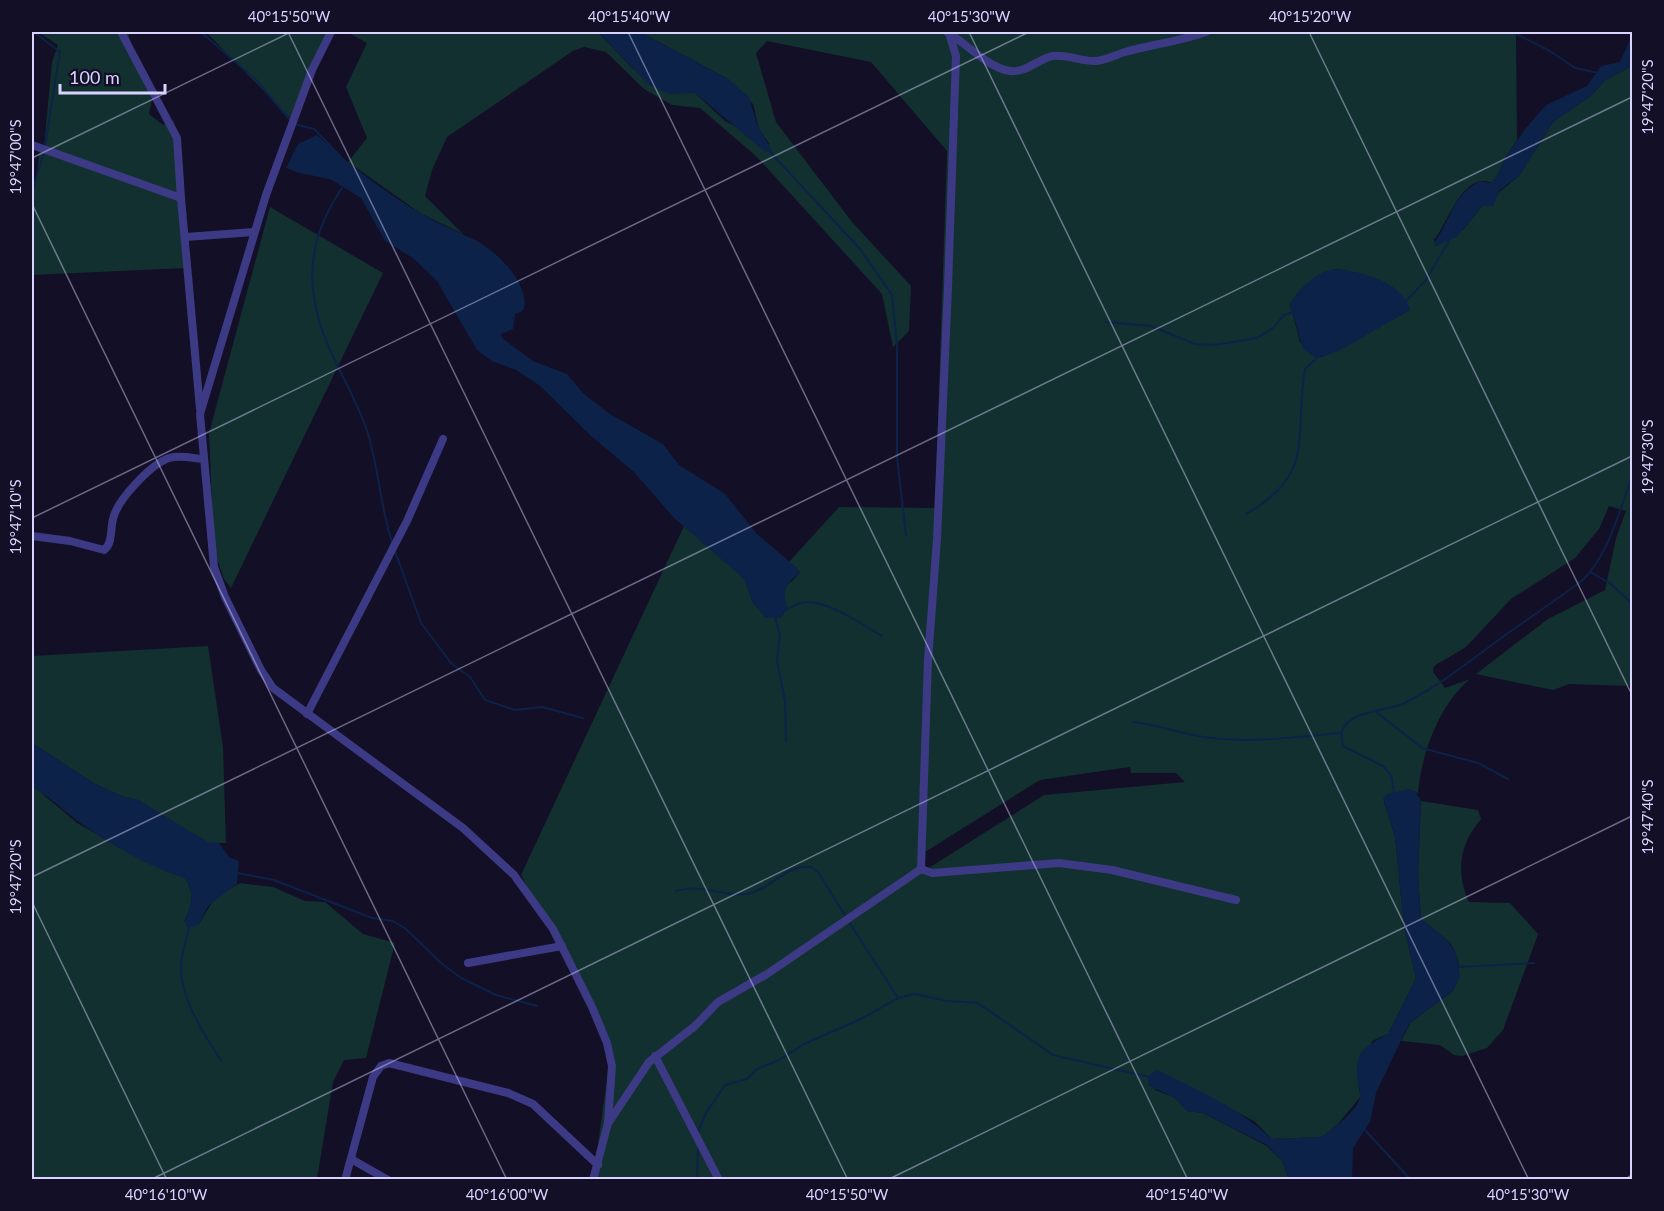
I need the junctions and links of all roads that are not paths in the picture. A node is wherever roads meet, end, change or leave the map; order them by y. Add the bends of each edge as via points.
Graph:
1 (121, 32) edge
2 (331, 32) edge
3 (948, 32) edge
4 (1206, 32) edge
5 (32, 145) edge
6 (181, 198) junction
7 (254, 232) junction
8 (186, 237) junction
9 (200, 414) junction
10 (443, 439) dead end
11 (202, 459) junction
12 (32, 536) edge
13 (307, 714) junction
14 (921, 869) junction
15 (1236, 900) dead end
16 (562, 946) junction
17 (468, 963) dead end
18 (655, 1056) junction
19 (608, 1123) junction
20 (351, 1159) junction
21 (598, 1165) junction
22 (345, 1179) edge
23 (388, 1179) edge
24 (593, 1179) edge
25 (719, 1179) edge

1 - 6 street via 177,138
2 - 7 street via 312,70
3 - 4 street via 1011,71 1056,56 1094,61 1110,58
3 - 14 street via 956,56 950,247
5 - 6 street
6 - 8 street
7 - 8 street
7 - 9 street
8 - 9 street
9 - 11 street
10 - 13 street via 407,521
11 - 12 street via 175,457 152,469 115,511 110,541 104,550
11 - 13 street via 214,567 225,597 267,680
13 - 16 street via 463,828 514,875
14 - 15 street via 932,873 1036,863 1083,865
14 - 18 street via 767,974 726,995
16 - 17 street
16 - 19 street via 609,1052 613,1078
18 - 19 street via 640,1072
18 - 25 street
19 - 21 street
20 - 21 street via 373,1077 381,1066 396,1063 508,1093 533,1104
20 - 22 street
20 - 23 street
21 - 24 street

